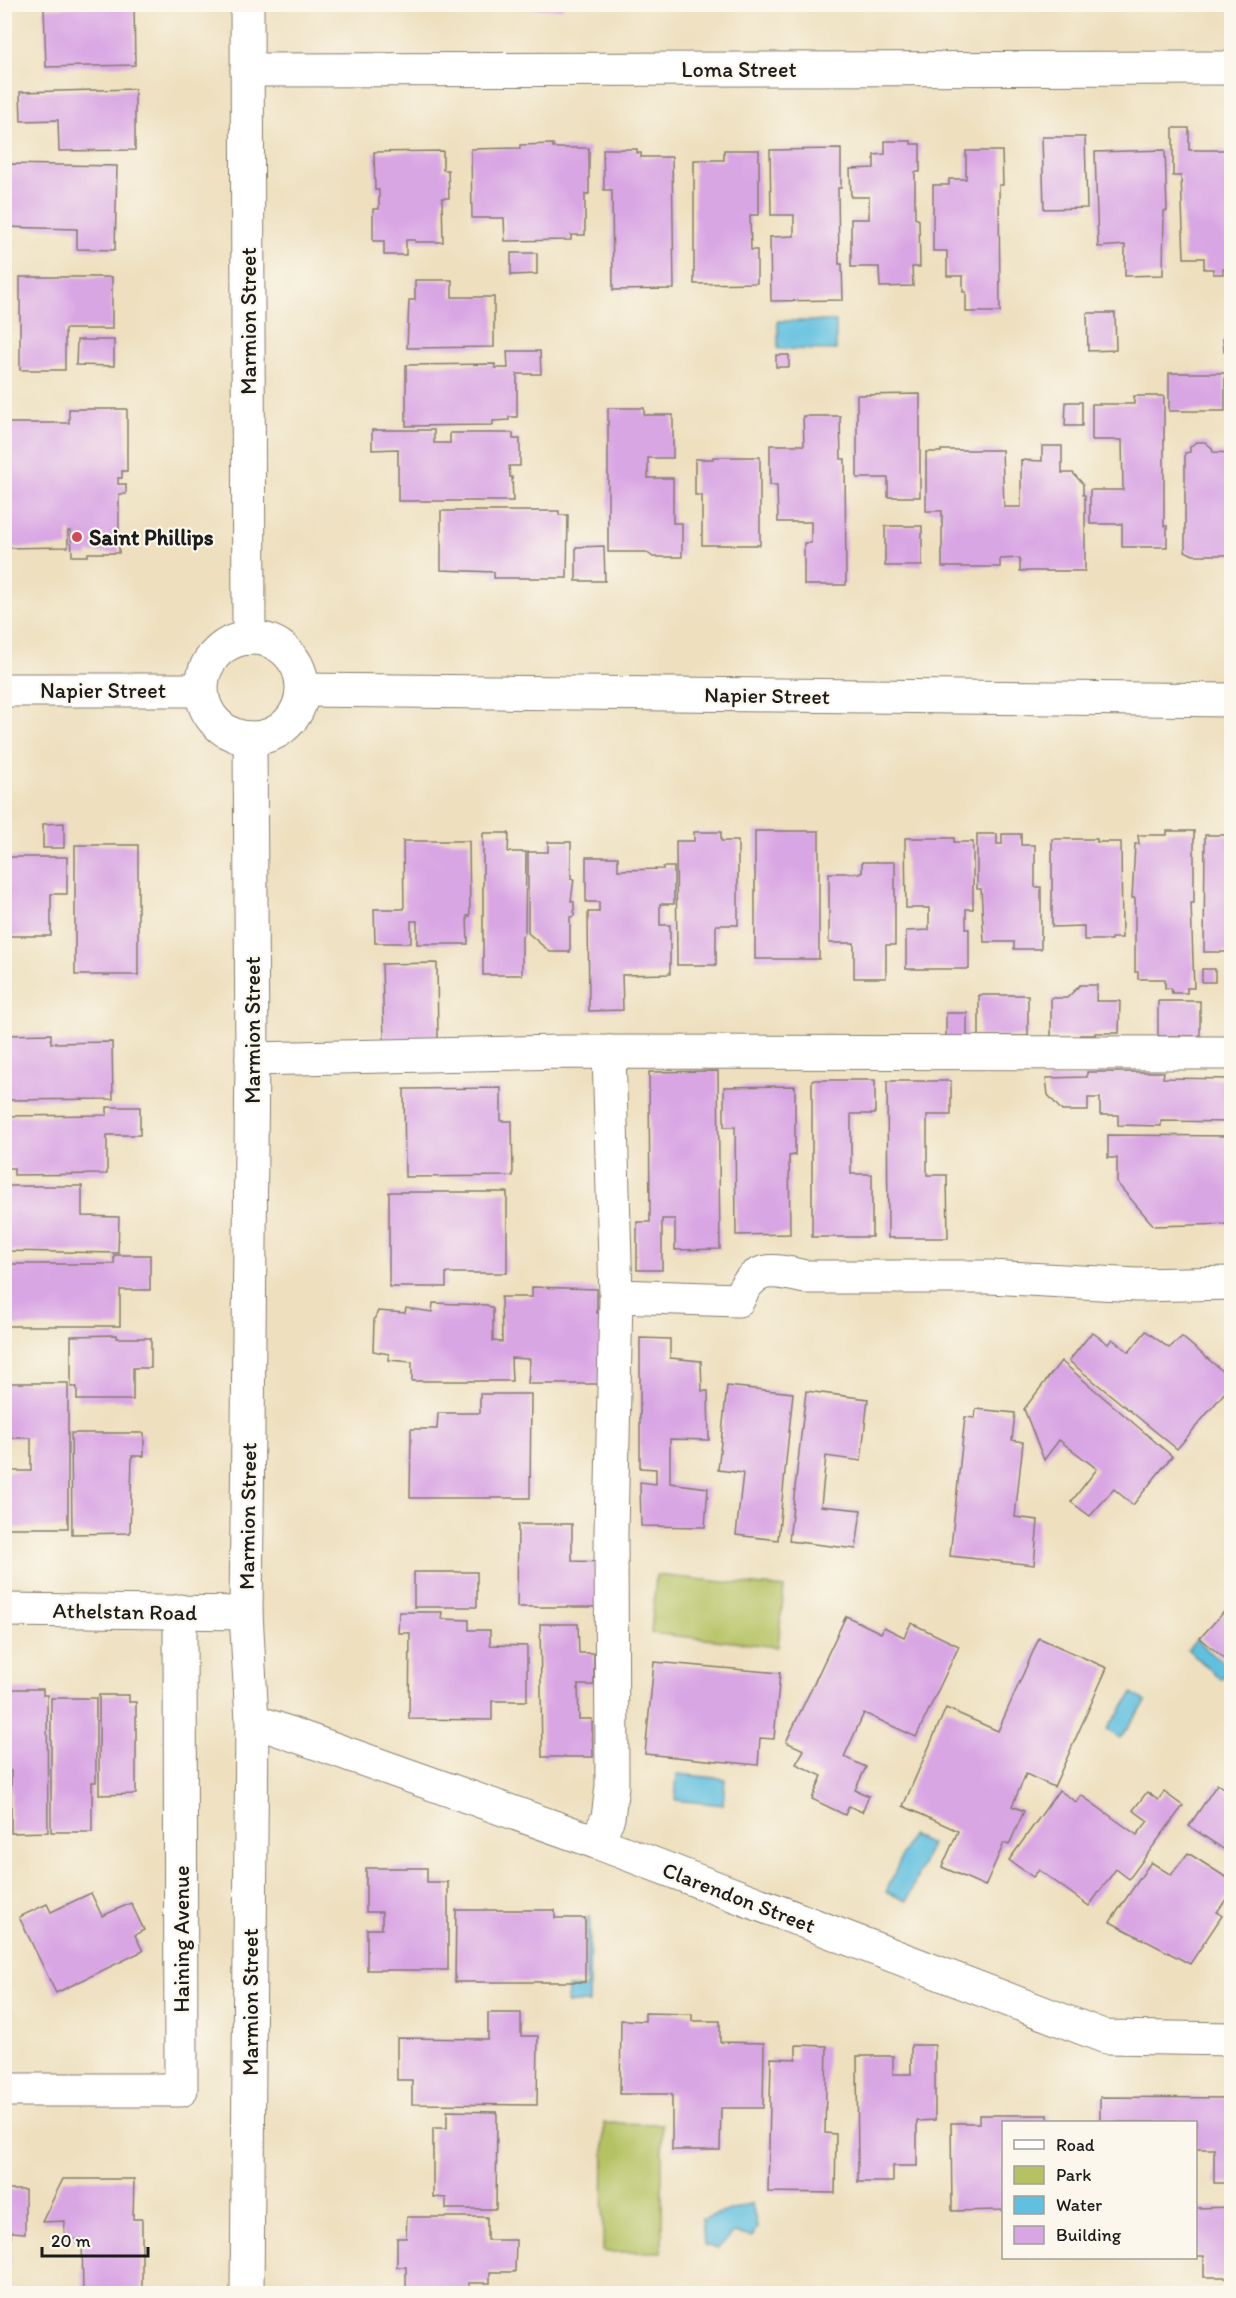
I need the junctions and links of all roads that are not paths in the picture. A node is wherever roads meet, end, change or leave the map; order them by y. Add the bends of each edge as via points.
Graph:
1 (247, 4) edge
2 (1232, 68) edge
3 (247, 70) junction
4 (249, 638) junction
5 (4, 690) edge
6 (201, 690) junction
7 (303, 690) junction
8 (1232, 700) edge
9 (250, 738) junction
10 (609, 1052) junction
11 (1232, 1053) edge
12 (252, 1059) junction
13 (1232, 1283) edge
14 (616, 1296) junction
15 (4, 1610) edge
16 (180, 1611) junction
17 (246, 1613) junction
18 (252, 1720) junction
19 (596, 1842) junction
20 (1232, 2039) edge
21 (4, 2090) edge
22 (248, 2294) edge

1 - 3 street, Marmion Street
2 - 3 street, Loma Street
3 - 4 street, Marmion Street
4 - 6 street via 237,638 218,651 205,669
4 - 7 street via 273,642 286,650 301,675
5 - 6 street, Napier Street
6 - 9 street via 211,718 222,729
7 - 8 street, Napier Street
7 - 9 street via 292,719 280,730
9 - 12 street, Marmion Street
10 - 11 street
10 - 12 street
10 - 14 street
12 - 17 street, Marmion Street
13 - 14 street via 1137,1285 990,1277 804,1277 764,1271 745,1283 738,1300
14 - 19 street via 611,1533 612,1786 608,1818
15 - 16 street, Athelstan Road
16 - 17 street, Athelstan Road
16 - 21 street, Haining Avenue via 181,2090
17 - 18 street, Marmion Street
18 - 19 street, Clarendon Street
18 - 22 street, Marmion Street
19 - 20 street, Clarendon Street via 1106,2037

